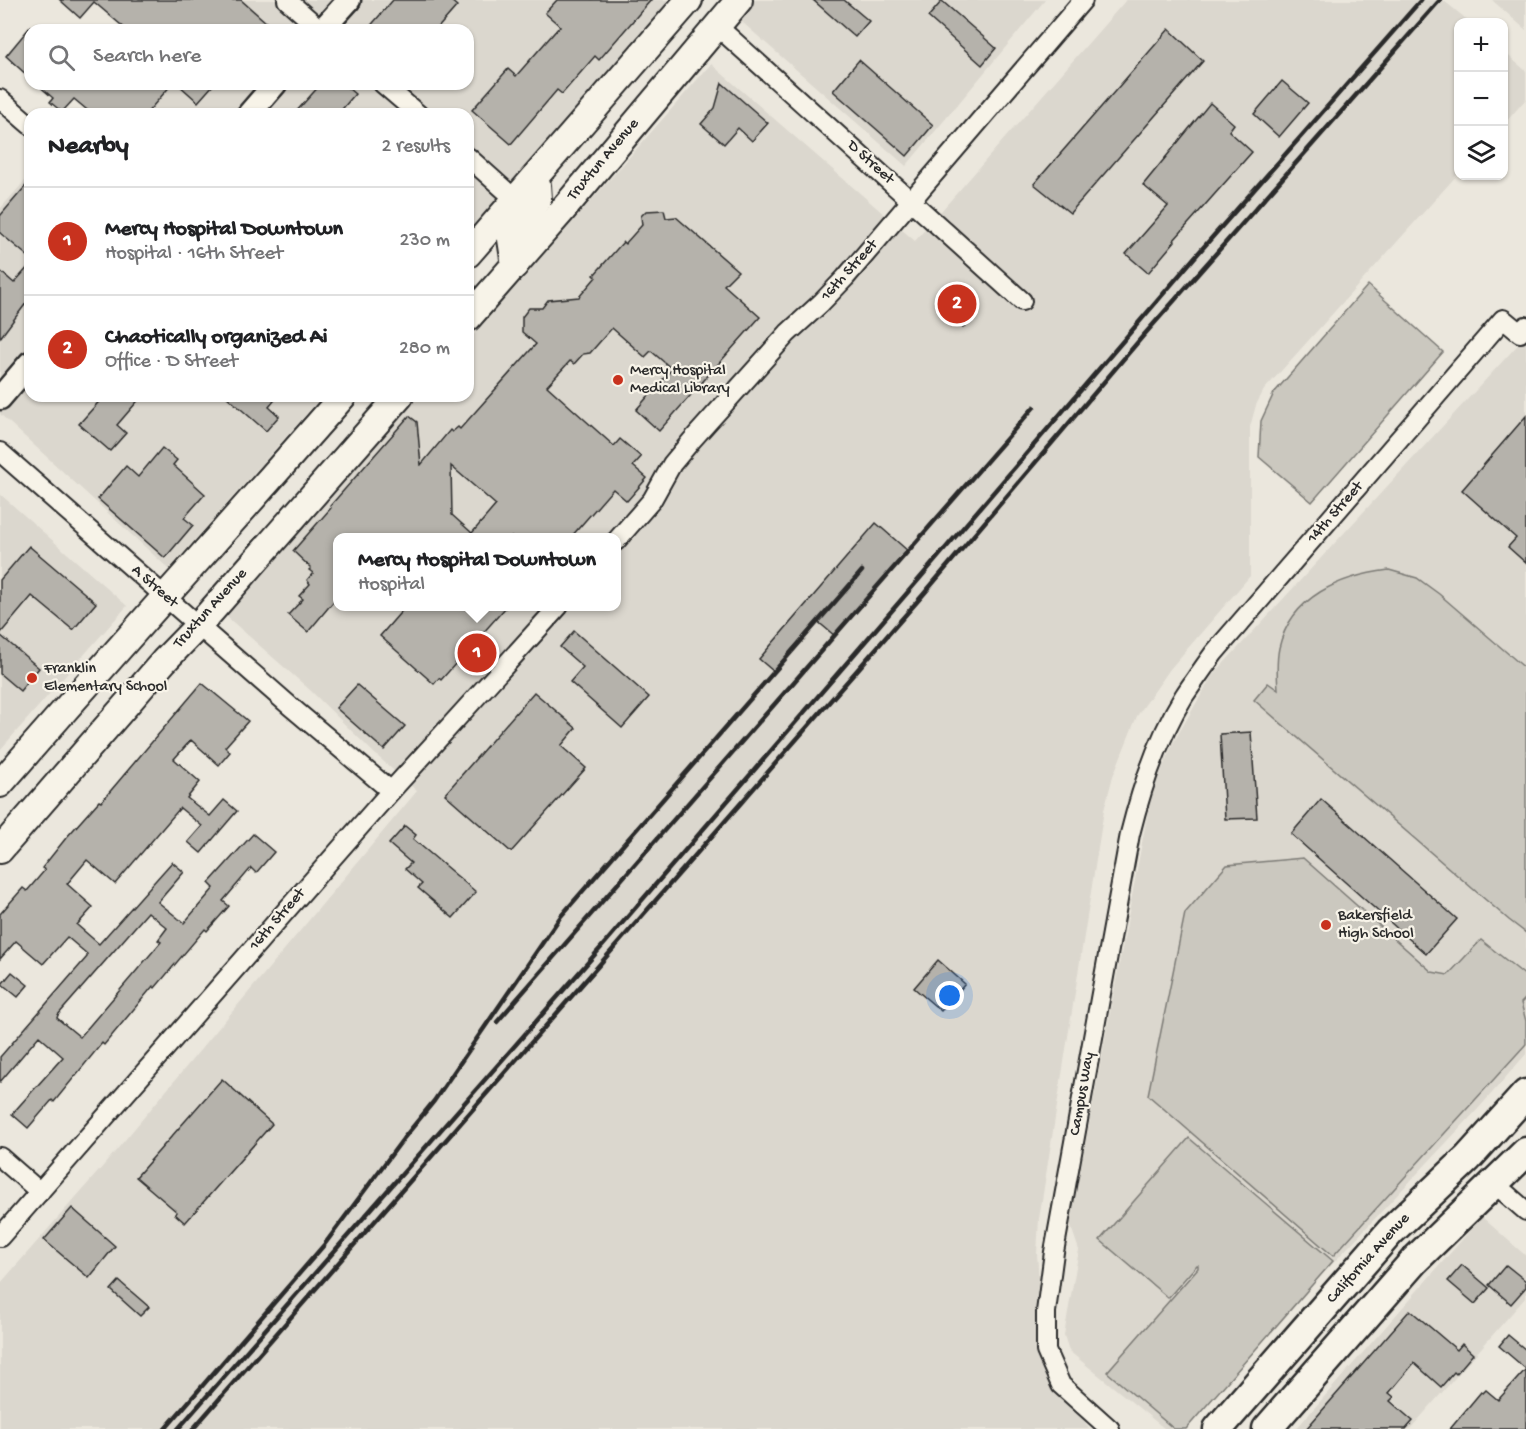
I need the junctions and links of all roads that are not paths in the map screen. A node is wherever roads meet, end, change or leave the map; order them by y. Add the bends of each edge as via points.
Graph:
1 (287, 0) edge
2 (349, 0) edge
3 (689, 0) edge
4 (715, 0) edge
5 (739, 0) edge
6 (1083, 0) edge
7 (315, 24) edge
8 (327, 24) edge
9 (717, 26) junction
10 (686, 61) junction
11 (270, 90) edge
12 (391, 90) edge
13 (0, 99) edge
14 (254, 108) edge
15 (411, 108) edge
16 (24, 120) edge
17 (474, 163) edge
18 (537, 176) junction
19 (516, 200) junction
20 (912, 201) junction
21 (474, 247) edge
22 (515, 265) junction
23 (1022, 301) dead end
24 (474, 311) edge
25 (1523, 330) edge
26 (24, 370) edge
27 (0, 398) edge
28 (337, 402) edge
29 (395, 402) edge
30 (0, 453) edge
31 (621, 535) edge
32 (165, 597) junction
33 (554, 611) edge
34 (199, 625) junction
35 (1161, 740) joint
36 (0, 784) edge
37 (391, 791) junction
38 (0, 850) edge
39 (1526, 1094) edge
40 (1526, 1152) edge
41 (0, 1157) edge
42 (1495, 1184) junction
43 (40, 1192) junction
44 (1526, 1211) edge
45 (0, 1237) edge
46 (1110, 1429) edge
47 (1218, 1429) edge
48 (1267, 1429) edge

1 - 7 street
2 - 8 street
3 - 10 main road via 694,19
3 - 18 main road
4 - 9 main road via 712,15
5 - 9 main road, Truxtun Avenue
6 - 20 street, 16th Street
9 - 10 main road, Truxtun Avenue
9 - 20 street, D Street
10 - 22 main road, Truxtun Avenue
11 - 14 street
12 - 15 street
13 - 16 street
17 - 19 street
18 - 19 main road
18 - 22 main road via 538,199 511,239
19 - 21 main road
20 - 23 street, D Street
20 - 31 street, 16th Street via 692,440 672,464 652,500
22 - 24 main road, Truxtun Avenue
25 - 35 street, 14th Street via 1503,319 1214,653
26 - 27 street
28 - 32 main road
29 - 34 main road, Truxtun Avenue
30 - 32 street, A Street
32 - 34 street, A Street
32 - 36 main road
33 - 37 street, 16th Street
34 - 37 street, A Street
34 - 38 main road, Truxtun Avenue
35 - 46 street, Campus Way via 1130,834 1046,1312 1046,1351 1061,1385
37 - 43 street, 16th Street
39 - 47 main road, California Avenue via 1468,1158 1390,1232
40 - 42 main road
41 - 43 street
42 - 44 street
42 - 48 main road via 1414,1261
43 - 45 street, 16th Street

